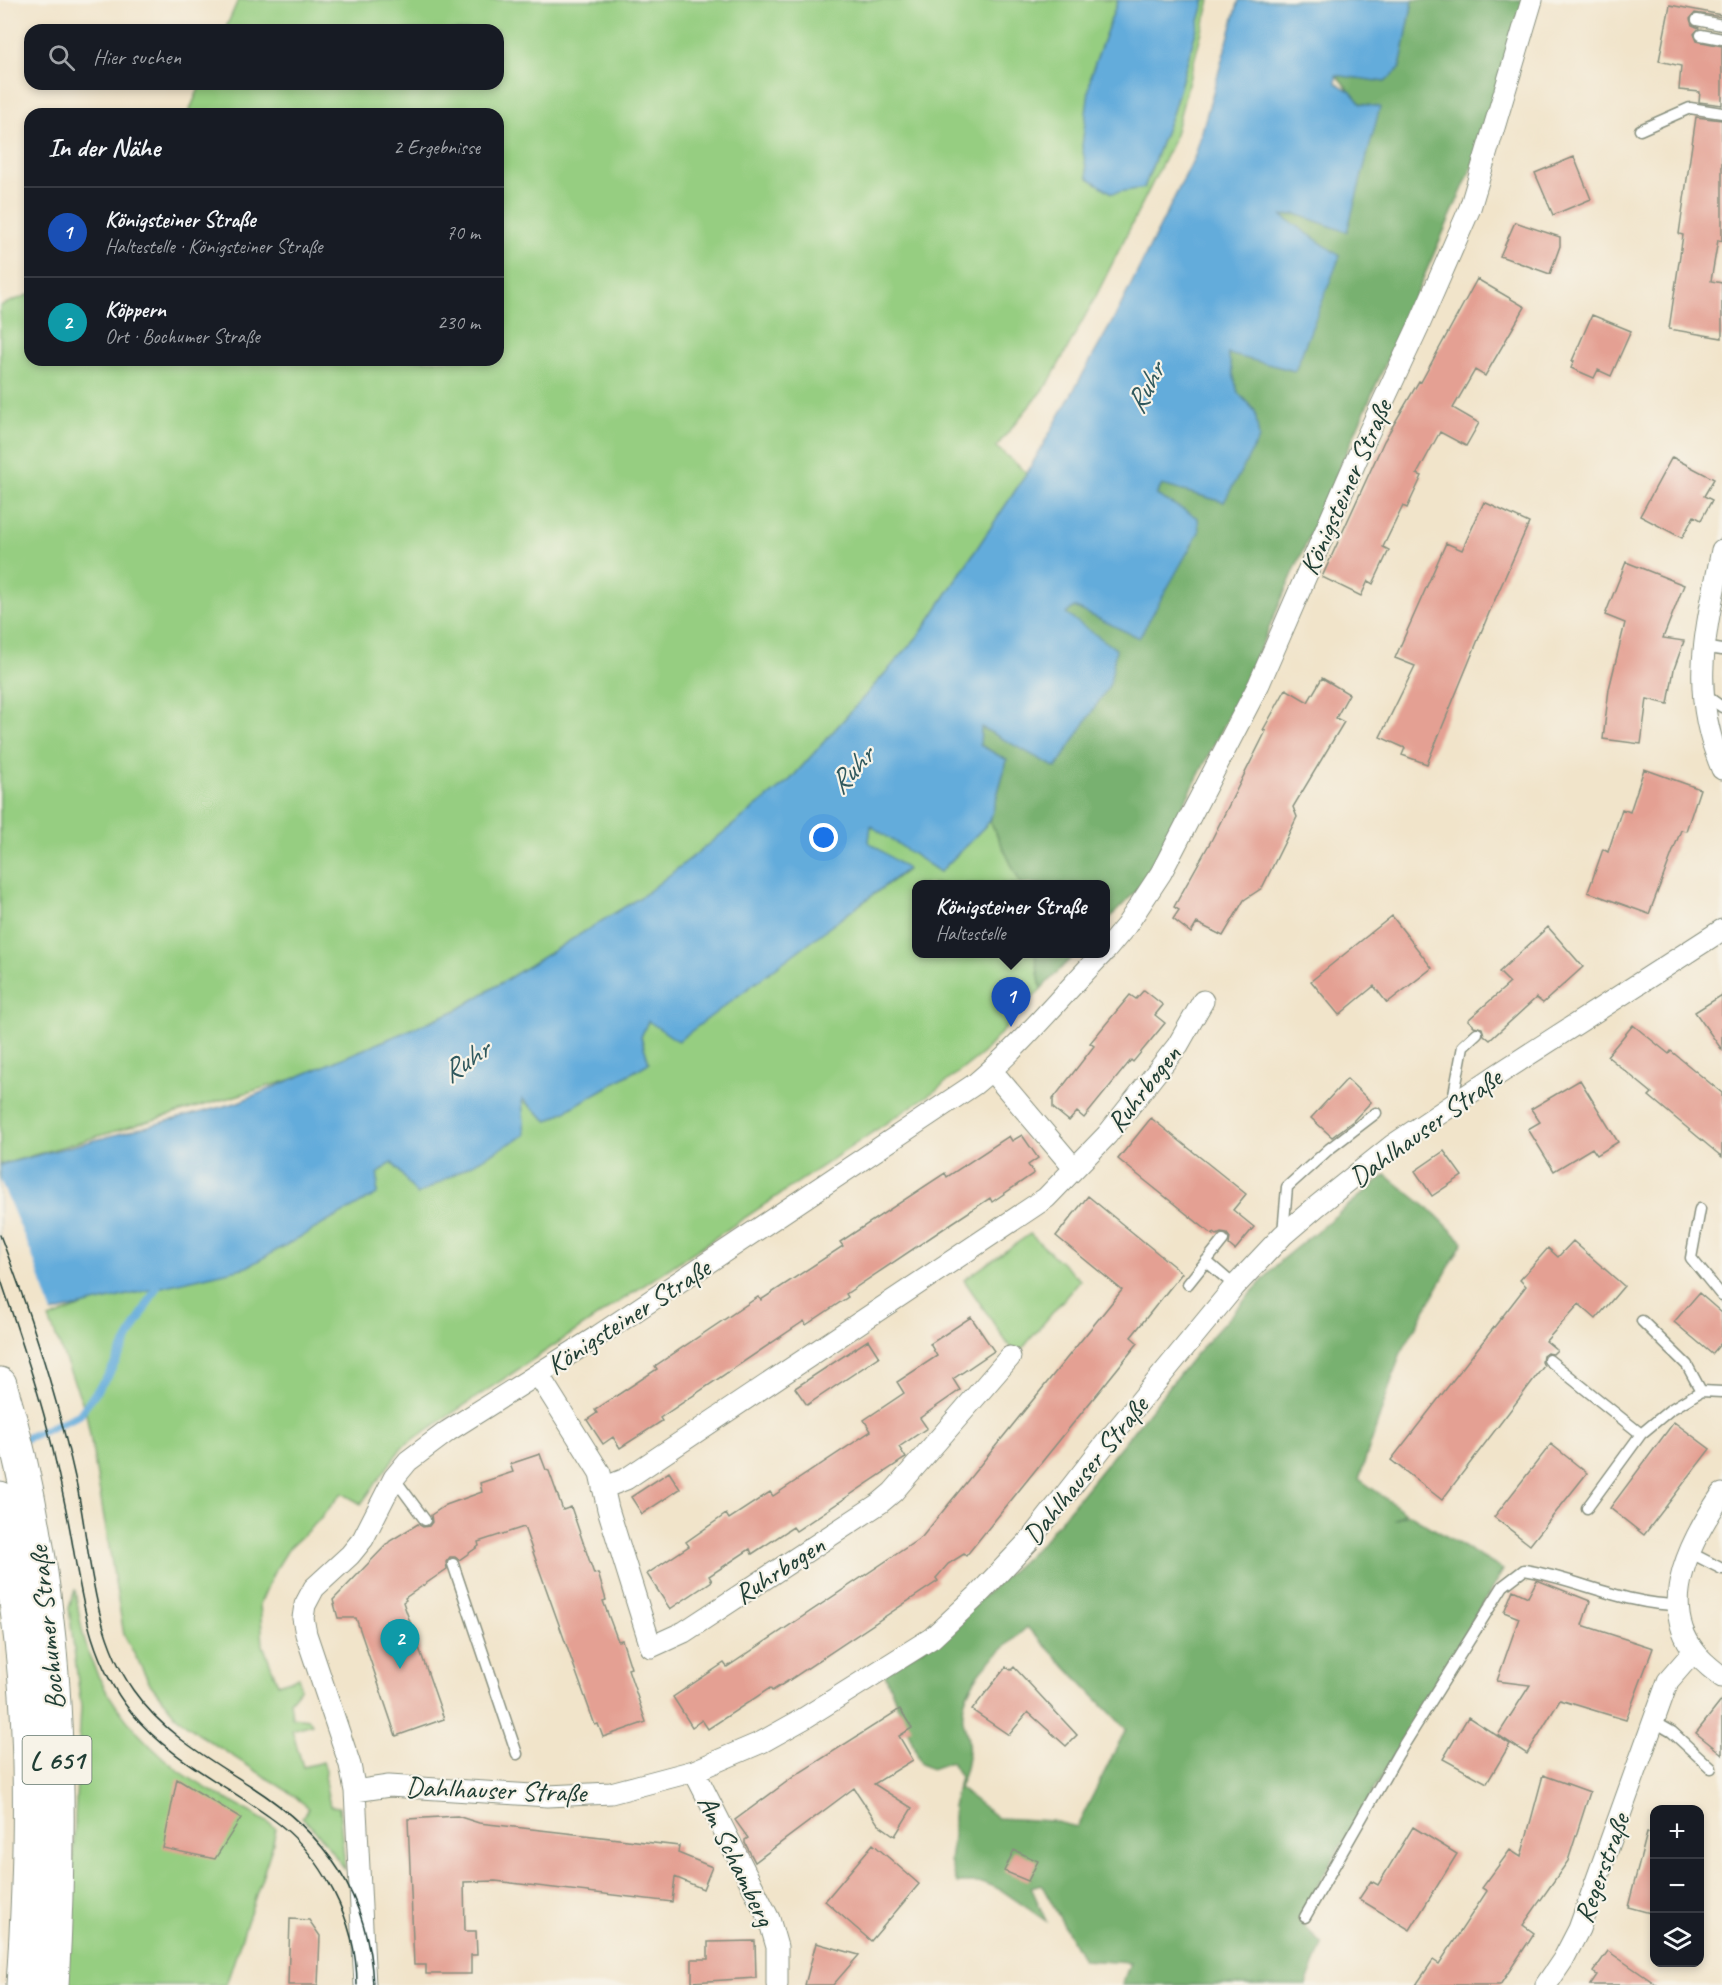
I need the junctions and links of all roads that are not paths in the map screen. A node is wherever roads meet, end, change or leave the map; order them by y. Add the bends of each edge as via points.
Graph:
1 (1532, 0) edge
2 (1697, 20) dead end
3 (1722, 25) edge
4 (1701, 35) dead end
5 (1722, 39) edge
6 (1722, 113) edge
7 (1640, 130) dead end
8 (1722, 550) edge
9 (1713, 648) edge
10 (1702, 692) junction
11 (1722, 707) edge
12 (1722, 769) edge
13 (1722, 930) edge
14 (1110, 945) edge
15 (1098, 958) edge
16 (1203, 1001) dead end
17 (1477, 1033) dead end
18 (991, 1071) junction
19 (1452, 1106) junction
20 (1376, 1113) dead end
21 (1074, 1168) junction
22 (1700, 1209) dead end
23 (1283, 1235) junction
24 (1223, 1240) dead end
25 (1206, 1261) junction
26 (1188, 1284) dead end
27 (1235, 1286) junction
28 (1722, 1296) edge
29 (1642, 1321) dead end
30 (1010, 1357) dead end
31 (1549, 1360) dead end
32 (538, 1374) junction
33 (0, 1384) edge
34 (1701, 1390) junction
35 (1722, 1392) edge
36 (1641, 1434) junction
37 (394, 1478) junction
38 (603, 1488) junction
39 (1722, 1494) edge
40 (0, 1498) edge
41 (1587, 1508) dead end
42 (425, 1520) dead end
43 (22, 1537) junction
44 (1689, 1552) junction
45 (453, 1564) dead end
46 (1722, 1569) edge
47 (1678, 1605) junction
48 (1694, 1652) junction
49 (1722, 1677) edge
50 (1653, 1721) junction
51 (517, 1754) dead end
52 (1711, 1768) dead end
53 (694, 1771) junction
54 (356, 1791) junction
55 (1305, 1917) dead end
56 (23, 1985) edge
57 (52, 1985) edge
58 (365, 1985) edge
59 (777, 1985) edge
60 (1546, 1985) edge

1 - 14 street, Königsteiner Straße via 1470,208 1259,684 1161,873
2 - 3 lane
4 - 5 lane
6 - 7 lane via 1690,108
8 - 9 street
9 - 10 street
10 - 11 lane
10 - 12 street via 1709,735
13 - 19 street, Dahlhauser Straße
15 - 18 street, Königsteiner Straße
16 - 21 street, Ruhrbogen via 1178,1045 1107,1135
17 - 19 lane via 1463,1046
18 - 21 street
18 - 32 street, Königsteiner Straße via 955,1099
19 - 23 street, Dahlhauser Straße via 1393,1145
20 - 23 lane via 1287,1187
21 - 38 street, Ruhrbogen via 1046,1198 626,1479
22 - 28 lane via 1691,1258
23 - 27 street, Dahlhauser Straße
24 - 25 lane
25 - 26 lane
25 - 27 lane
27 - 53 street, Dahlhauser Straße via 1029,1541 932,1638 762,1742
29 - 34 lane via 1687,1365
30 - 38 street, Ruhrbogen via 886,1497 684,1632 651,1647
31 - 36 lane
32 - 37 street, Königsteiner Straße via 428,1446
32 - 38 street, Ruhrbogen via 600,1473
33 - 43 main road, Bochumer Straße / L 651 via 24,1470
34 - 35 lane
34 - 36 lane
36 - 41 lane
37 - 42 lane
37 - 54 street, Königsteiner Straße via 363,1539 314,1588 303,1618
39 - 44 street
40 - 43 main road, Bochumer Straße / L 651
43 - 56 main road, Bochumer Straße / L 651 via 21,1641 30,1795
43 - 57 main road, Bochumer Straße / L 651 via 49,1624 58,1779
44 - 46 lane
44 - 47 street via 1682,1570
45 - 51 lane
47 - 48 street via 1681,1626
47 - 55 lane via 1656,1605 1524,1570 1503,1586 1398,1754
48 - 49 street
48 - 50 street, Regerstraße via 1668,1681
50 - 52 lane via 1672,1732
50 - 60 street, Regerstraße via 1579,1929
53 - 54 street, Dahlhauser Straße via 611,1793 548,1796 389,1786
53 - 59 street, Am Schamberg via 769,1919 777,1947
54 - 58 street

